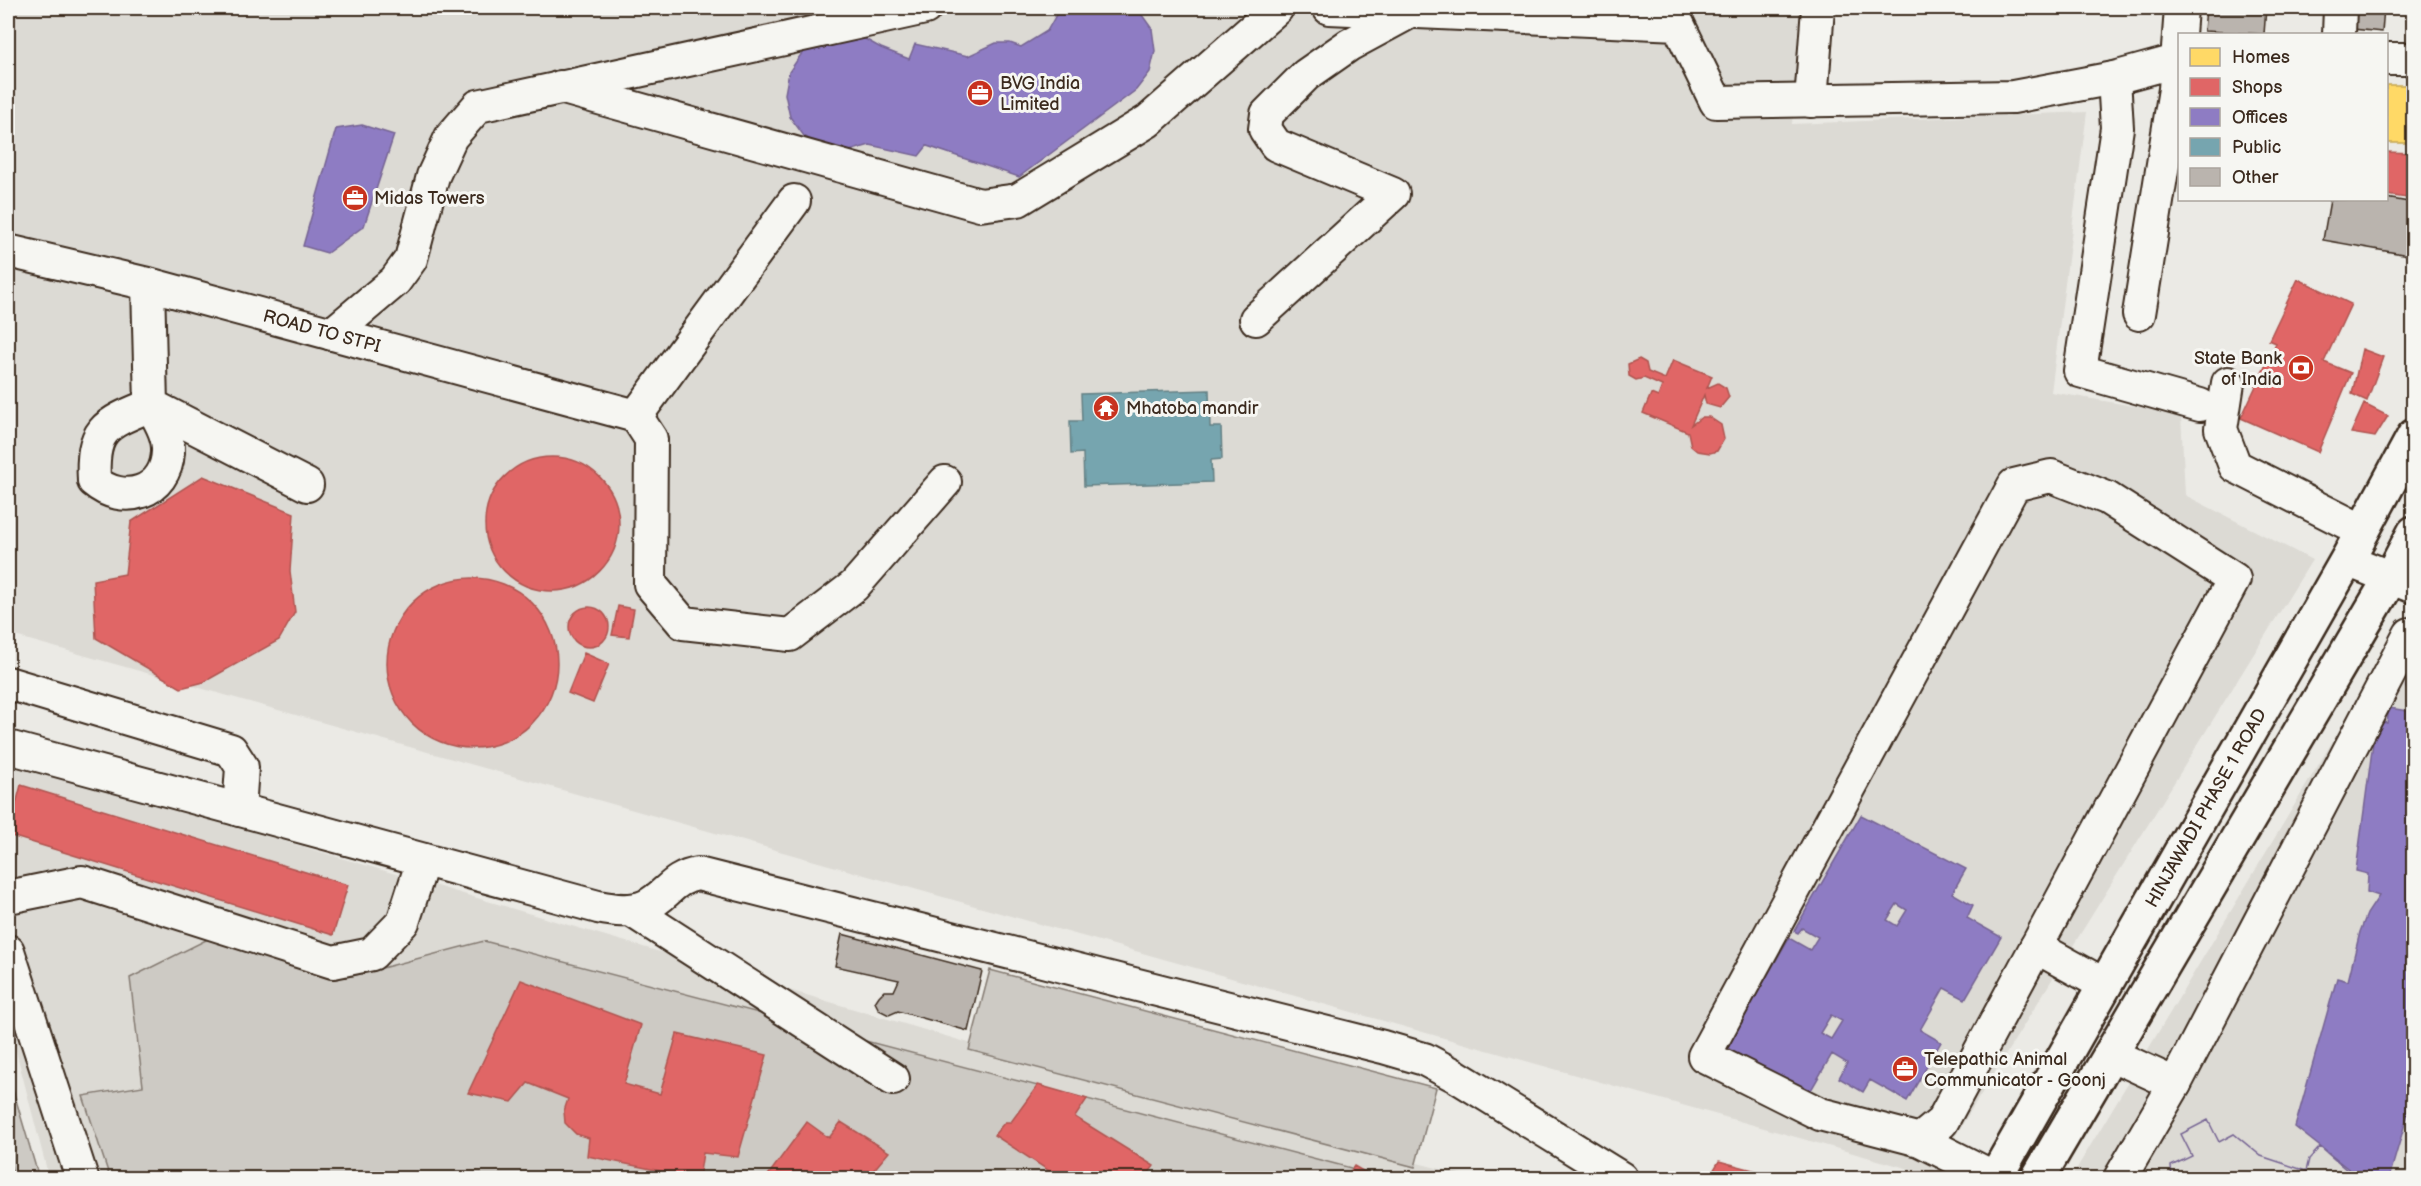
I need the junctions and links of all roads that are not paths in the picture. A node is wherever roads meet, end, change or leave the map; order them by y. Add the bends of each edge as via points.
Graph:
1 (925, 8) edge
2 (1277, 8) edge
3 (1329, 8) edge
4 (1345, 8) edge
5 (1818, 8) edge
6 (2181, 8) edge
7 (2340, 8) edge
8 (1410, 12) junction
9 (2179, 33) edge
10 (2339, 33) edge
11 (2177, 60) edge
12 (2388, 60) edge
13 (2414, 60) edge
14 (2114, 78) junction
15 (560, 87) junction
16 (1811, 101) junction
17 (794, 201) dead end
18 (8, 251) edge
19 (148, 284) junction
20 (2139, 314) dead end
21 (1256, 319) dead end
22 (332, 334) junction
23 (2228, 383) dead end
24 (2200, 405) dead end
25 (636, 416) junction
26 (2414, 436) edge
27 (945, 482) dead end
28 (307, 485) dead end
29 (2363, 531) junction
30 (2414, 533) edge
31 (2347, 560) junction
32 (2402, 583) edge
33 (2414, 635) edge
34 (8, 683) edge
35 (8, 747) edge
36 (239, 810) junction
37 (423, 860) junction
38 (8, 897) edge
39 (631, 910) junction
40 (2036, 947) junction
41 (8, 951) edge
42 (2105, 985) junction
43 (2110, 1054) junction
44 (893, 1079) dead end
45 (2175, 1084) junction
46 (1920, 1140) junction
47 (1995, 1178) edge
48 (82, 1179) edge
49 (1621, 1179) edge
50 (2038, 1179) edge
51 (2120, 1179) edge

1 - 15 street
2 - 15 street via 1148,121 1018,200 980,205
3 - 4 street
4 - 8 street
5 - 16 street
6 - 9 street
7 - 10 street
8 - 16 street via 1678,24 1716,102
8 - 21 street via 1349,45 1306,75 1267,114 1265,129 1276,145 1393,194
11 - 14 street
11 - 20 street
12 - 13 street
14 - 16 street via 2013,97
14 - 24 street via 2117,128 2079,370
15 - 22 street via 478,106 465,120 451,137 433,176 411,259 395,281
17 - 25 street
18 - 19 street, ROAD TO STPI
19 - 22 street, ROAD TO STPI
19 - 28 street via 151,405
22 - 25 street, ROAD TO STPI
23 - 29 street via 2221,429 2235,466
25 - 27 street via 651,439 650,584 683,623 790,635 854,586
26 - 29 main road, HINJAWADI PHASE 1 ROAD
29 - 31 main road, HINJAWADI PHASE 1 ROAD
30 - 32 main road
31 - 32 street
31 - 42 main road, HINJAWADI PHASE 1 ROAD
32 - 43 main road
33 - 45 street via 2410,634
34 - 36 street via 231,750 242,767
35 - 36 street
36 - 37 street
37 - 38 street via 403,922 372,954 333,962 82,882
37 - 39 street via 598,907
39 - 44 street
39 - 49 street via 645,906 687,876 714,877 1383,1047 1424,1059 1456,1076
40 - 42 street
40 - 46 street via 1942,1122
40 - 46 street via 2234,579 2107,498 2051,476 2014,485 1704,1056 1820,1114
41 - 48 street
42 - 47 main road, HINJAWADI PHASE 1 ROAD
43 - 45 street
43 - 50 main road
45 - 51 street
46 - 47 street

